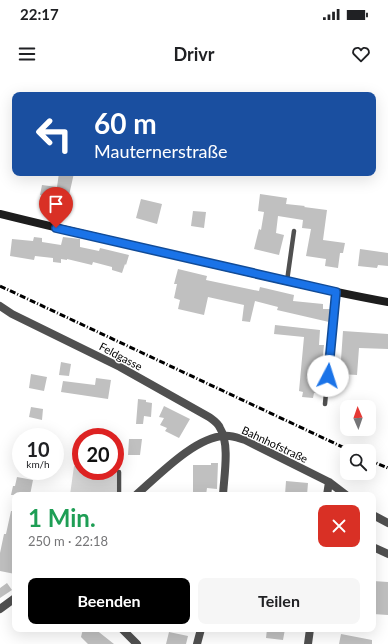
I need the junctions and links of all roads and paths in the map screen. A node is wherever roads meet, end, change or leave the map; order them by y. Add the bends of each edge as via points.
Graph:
1 (0, 214) edge
2 (294, 232) dead end
3 (287, 281) junction
4 (336, 292) junction
5 (388, 302) edge
6 (0, 306) edge
7 (325, 404) dead end
8 (224, 436) junction
9 (119, 480) edge
10 (329, 482) junction
11 (119, 492) edge
12 (139, 492) edge
13 (223, 492) edge
14 (327, 492) edge
15 (342, 492) edge
16 (376, 517) edge
17 (388, 523) edge
18 (376, 548) edge
19 (388, 554) edge
20 (12, 600) edge
21 (0, 610) edge
22 (125, 632) edge
23 (200, 632) edge
24 (310, 632) edge
25 (137, 644) edge
26 (197, 644) edge
27 (308, 644) edge

1 - 3 street
2 - 3 lane
3 - 4 street
4 - 5 street
4 - 7 lane
6 - 8 street, Feldgasse via 120,366 209,417 221,428
8 - 10 street, Bahnhofstraße via 245,440
8 - 12 street, Bahnhofstraße via 196,445
8 - 13 street via 226,446
9 - 11 lane
10 - 14 street
10 - 15 street, Bahnhofstraße
16 - 17 street
18 - 19 street
20 - 21 street
22 - 25 street
23 - 26 street
24 - 27 street

